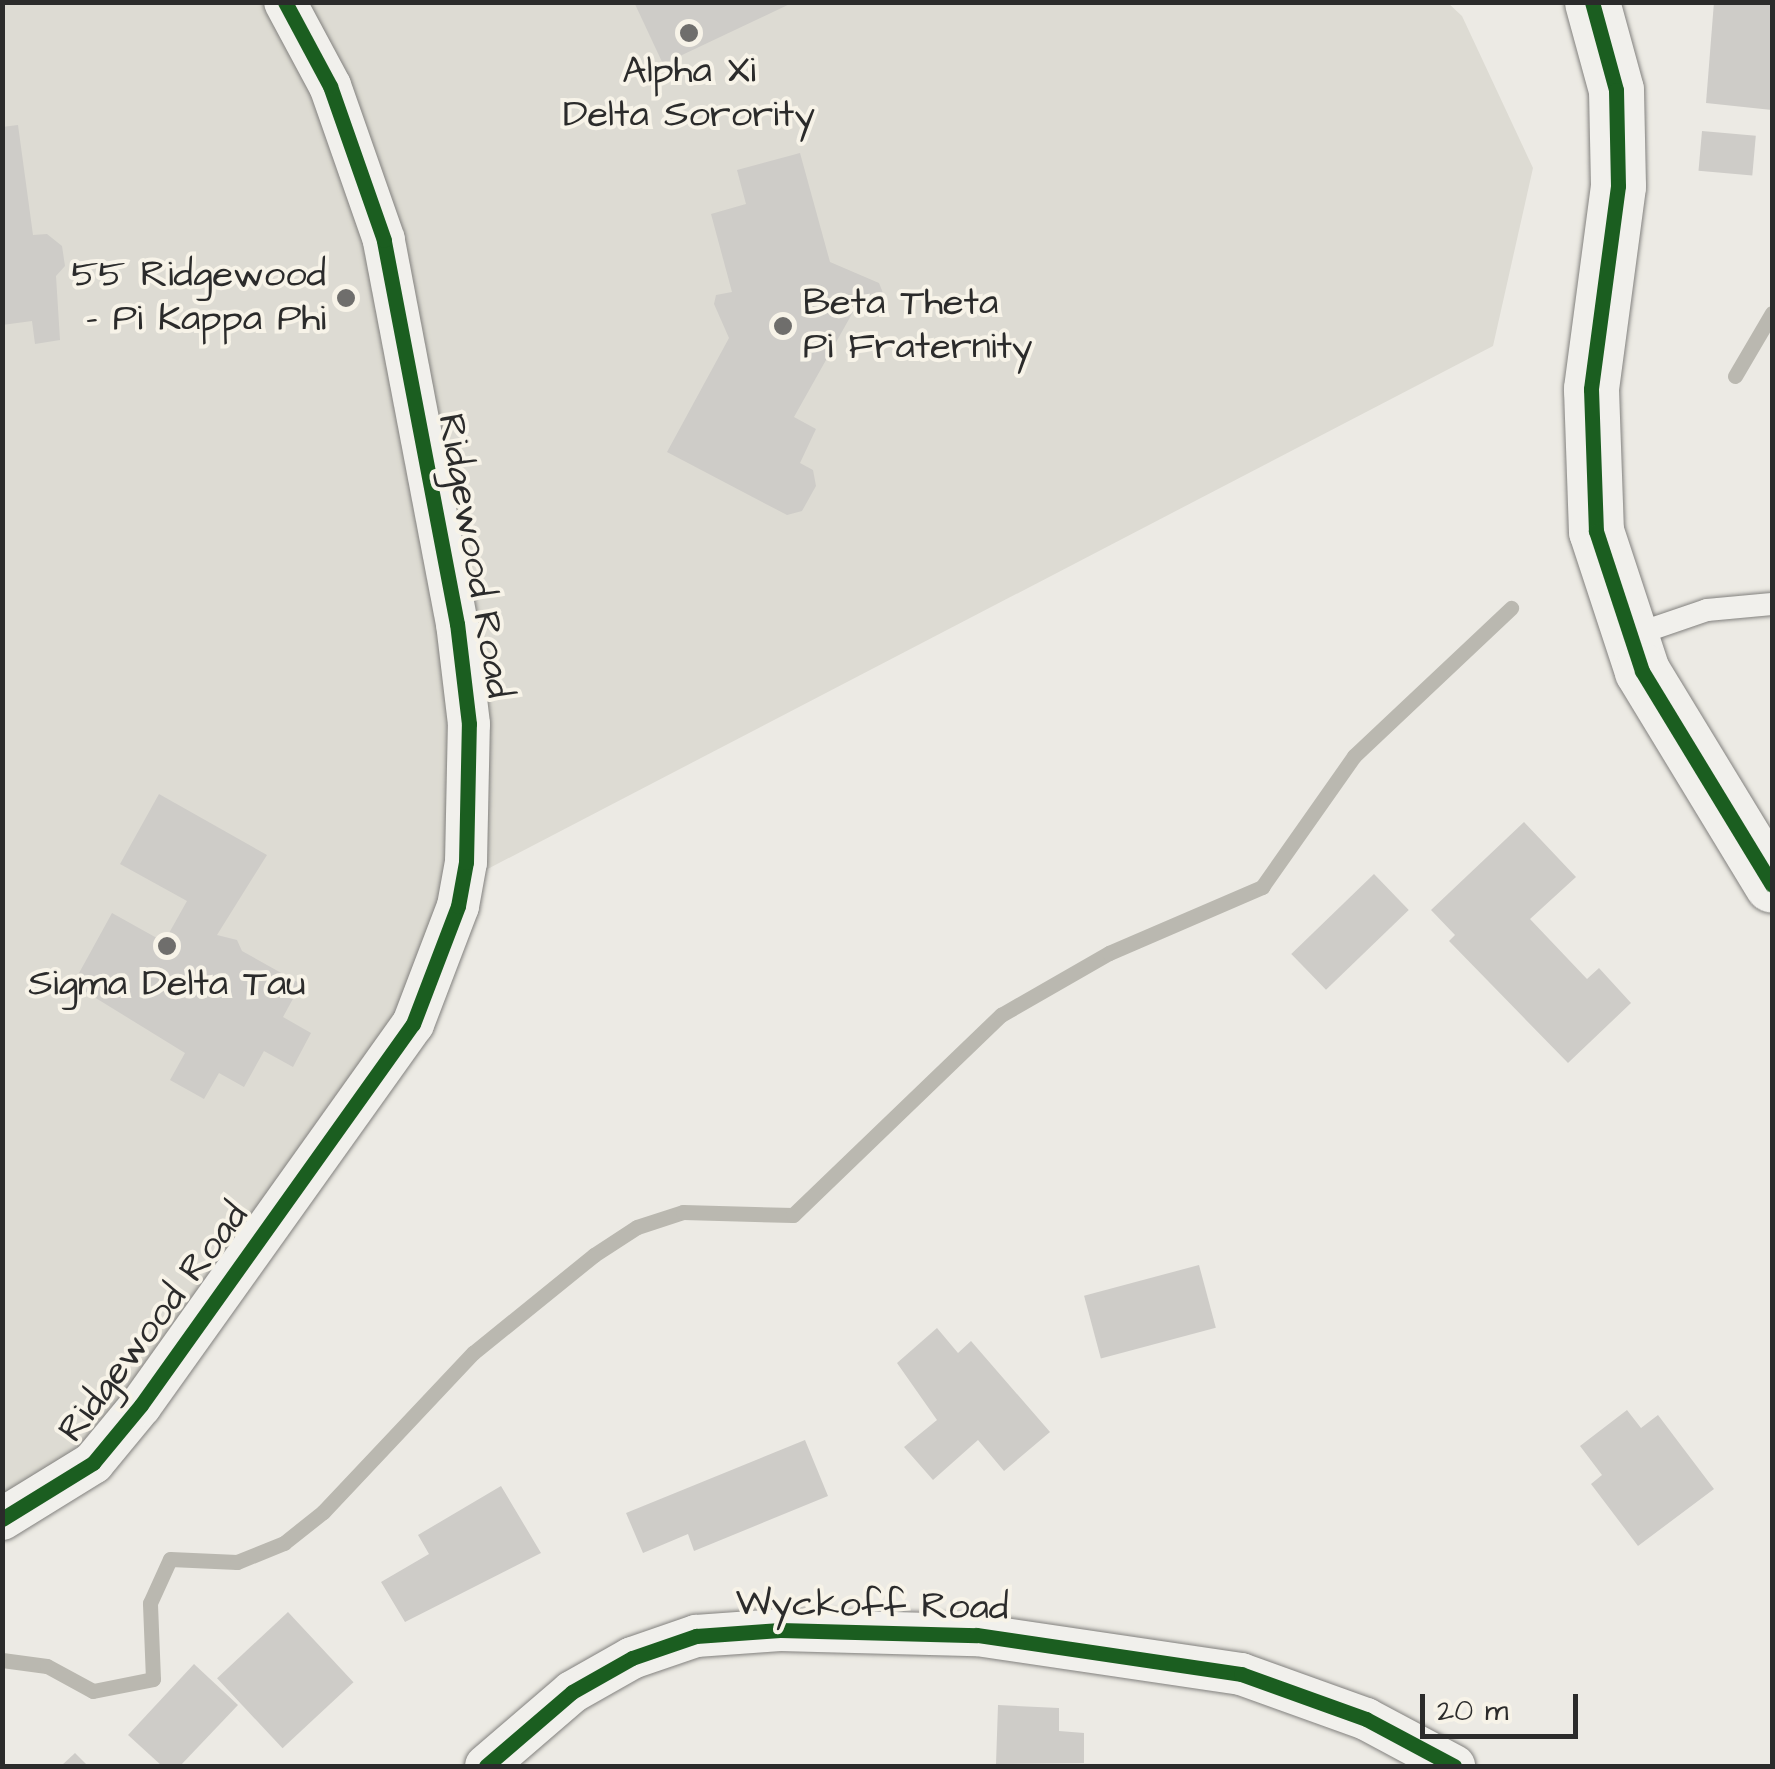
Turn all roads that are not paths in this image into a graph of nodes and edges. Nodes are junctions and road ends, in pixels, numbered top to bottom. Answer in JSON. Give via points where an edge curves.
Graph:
{"nodes":[{"id":1,"x":285,"y":2,"type":"edge"},
{"id":2,"x":1592,"y":2,"type":"edge"},
{"id":3,"x":1772,"y":604,"type":"edge"},
{"id":4,"x":1629,"y":637,"type":"junction"},
{"id":5,"x":1772,"y":886,"type":"edge"},
{"id":6,"x":2,"y":1520,"type":"edge"},
{"id":7,"x":486,"y":1766,"type":"edge"},
{"id":8,"x":1454,"y":1766,"type":"edge"}],
"edges":[{"from":1,"to":6,"type":"street","name":"Ridgewood Road","via":[[330,86],[384,240],[457,624],[469,724],[466,862],[458,906],[413,1024],[141,1404],[93,1463]]},
{"from":2,"to":4,"type":"street","via":[[1616,90],[1618,186],[1591,388],[1589,482],[1606,579]]},
{"from":3,"to":4,"type":"lane","via":[[1707,610]]},
{"from":4,"to":5,"type":"street","via":[[1665,714]]},
{"from":7,"to":8,"type":"street","name":"Wyckoff Road","via":[[572,1692],[632,1658],[696,1636],[780,1630],[977,1635],[1241,1674],[1366,1719]]}]}
